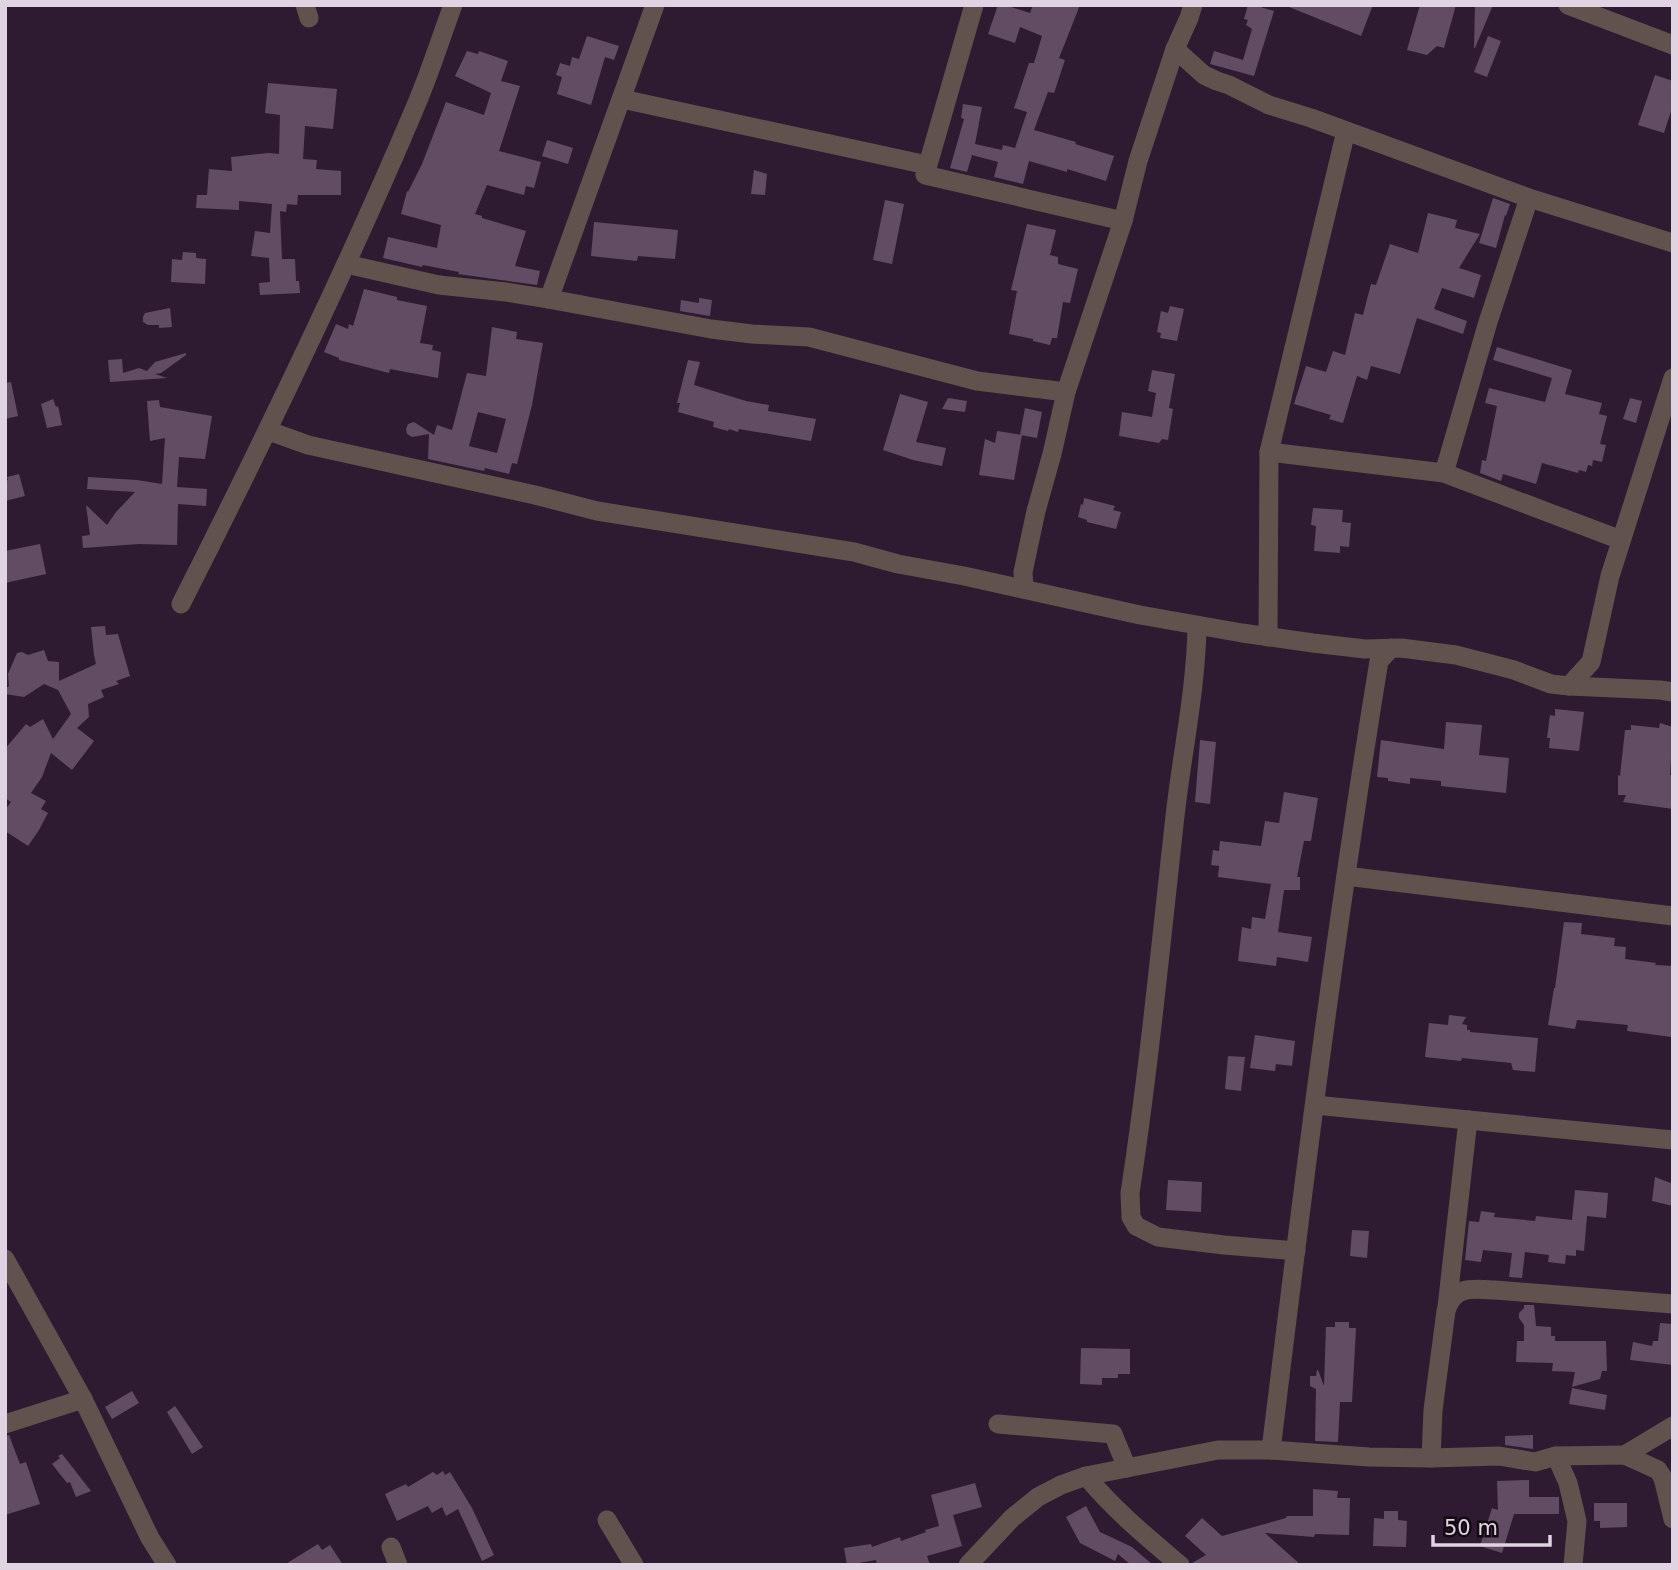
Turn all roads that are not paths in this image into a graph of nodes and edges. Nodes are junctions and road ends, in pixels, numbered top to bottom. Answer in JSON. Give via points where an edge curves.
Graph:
{"nodes":[{"id":1,"x":453,"y":5,"type":"edge"},
{"id":2,"x":656,"y":5,"type":"edge"},
{"id":3,"x":974,"y":5,"type":"edge"},
{"id":4,"x":1193,"y":5,"type":"edge"},
{"id":5,"x":1568,"y":5,"type":"edge"},
{"id":6,"x":1673,"y":45,"type":"edge"},
{"id":7,"x":1175,"y":49,"type":"junction"},
{"id":8,"x":622,"y":99,"type":"junction"},
{"id":9,"x":1346,"y":131,"type":"junction"},
{"id":10,"x":927,"y":165,"type":"junction"},
{"id":11,"x":1529,"y":198,"type":"junction"},
{"id":12,"x":1123,"y":220,"type":"junction"},
{"id":13,"x":1673,"y":243,"type":"edge"},
{"id":14,"x":346,"y":264,"type":"junction"},
{"id":15,"x":549,"y":299,"type":"junction"},
{"id":16,"x":1673,"y":378,"type":"edge"},
{"id":17,"x":1066,"y":392,"type":"junction"},
{"id":18,"x":268,"y":431,"type":"junction"},
{"id":19,"x":1269,"y":452,"type":"junction"},
{"id":20,"x":1444,"y":473,"type":"junction"},
{"id":21,"x":1621,"y":540,"type":"junction"},
{"id":22,"x":1024,"y":589,"type":"junction"},
{"id":23,"x":181,"y":604,"type":"dead end"},
{"id":24,"x":1197,"y":626,"type":"junction"},
{"id":25,"x":1268,"y":637,"type":"junction"},
{"id":26,"x":1378,"y":653,"type":"junction"},
{"id":27,"x":1591,"y":662,"type":"junction"},
{"id":28,"x":1569,"y":686,"type":"junction"},
{"id":29,"x":1603,"y":687,"type":"junction"},
{"id":30,"x":1673,"y":692,"type":"edge"},
{"id":31,"x":1346,"y":876,"type":"junction"},
{"id":32,"x":1673,"y":916,"type":"edge"},
{"id":33,"x":1315,"y":1105,"type":"junction"},
{"id":34,"x":1468,"y":1120,"type":"junction"},
{"id":35,"x":1673,"y":1140,"type":"edge"},
{"id":36,"x":1296,"y":1251,"type":"junction"},
{"id":37,"x":5,"y":1259,"type":"edge"},
{"id":38,"x":1673,"y":1304,"type":"edge"},
{"id":39,"x":1446,"y":1311,"type":"junction"},
{"id":40,"x":83,"y":1399,"type":"junction"},
{"id":41,"x":5,"y":1424,"type":"edge"},
{"id":42,"x":998,"y":1424,"type":"dead end"},
{"id":43,"x":1673,"y":1426,"type":"edge"},
{"id":44,"x":1271,"y":1450,"type":"junction"},
{"id":45,"x":1625,"y":1455,"type":"junction"},
{"id":46,"x":1556,"y":1456,"type":"junction"},
{"id":47,"x":1431,"y":1458,"type":"junction"},
{"id":48,"x":1127,"y":1468,"type":"junction"},
{"id":49,"x":1086,"y":1476,"type":"junction"},
{"id":50,"x":1673,"y":1519,"type":"edge"},
{"id":51,"x":607,"y":1520,"type":"dead end"},
{"id":52,"x":167,"y":1565,"type":"edge"},
{"id":53,"x":634,"y":1565,"type":"edge"},
{"id":54,"x":968,"y":1565,"type":"edge"},
{"id":55,"x":1181,"y":1565,"type":"edge"},
{"id":56,"x":1573,"y":1565,"type":"edge"}],
"edges":[{"from":1,"to":14,"type":"street","via":[[415,108]]},
{"from":2,"to":8,"type":"street"},
{"from":3,"to":10,"type":"street"},
{"from":4,"to":7,"type":"street"},
{"from":5,"to":6,"type":"street"},
{"from":7,"to":9,"type":"street","via":[[1204,75],[1269,105]]},
{"from":7,"to":12,"type":"street"},
{"from":8,"to":10,"type":"street"},
{"from":8,"to":15,"type":"street"},
{"from":9,"to":11,"type":"street"},
{"from":9,"to":19,"type":"street"},
{"from":10,"to":12,"type":"street","via":[[925,175]]},
{"from":11,"to":13,"type":"street"},
{"from":11,"to":20,"type":"street"},
{"from":12,"to":17,"type":"street"},
{"from":14,"to":15,"type":"street","via":[[439,285]]},
{"from":14,"to":18,"type":"street"},
{"from":15,"to":17,"type":"street","via":[[711,329],[809,337],[976,381]]},
{"from":16,"to":21,"type":"street"},
{"from":17,"to":22,"type":"street","via":[[1036,511],[1023,572]]},
{"from":18,"to":22,"type":"street","via":[[308,445],[597,511],[854,552]]},
{"from":18,"to":23,"type":"street"},
{"from":19,"to":20,"type":"street"},
{"from":19,"to":25,"type":"street"},
{"from":20,"to":21,"type":"street"},
{"from":21,"to":27,"type":"street"},
{"from":22,"to":24,"type":"street"},
{"from":24,"to":25,"type":"street"},
{"from":24,"to":36,"type":"street","via":[[1130,1193],[1132,1217],[1136,1226],[1158,1237]]},
{"from":25,"to":26,"type":"street"},
{"from":26,"to":28,"type":"street","via":[[1413,649],[1456,655]]},
{"from":26,"to":31,"type":"street"},
{"from":27,"to":28,"type":"street"},
{"from":27,"to":29,"type":"street"},
{"from":28,"to":29,"type":"street"},
{"from":29,"to":30,"type":"street"},
{"from":31,"to":32,"type":"street"},
{"from":31,"to":33,"type":"street"},
{"from":33,"to":34,"type":"street"},
{"from":33,"to":36,"type":"street"},
{"from":34,"to":35,"type":"street"},
{"from":34,"to":39,"type":"street"},
{"from":36,"to":44,"type":"street"},
{"from":37,"to":40,"type":"street"},
{"from":38,"to":39,"type":"street","via":[[1472,1289],[1456,1294]]},
{"from":39,"to":47,"type":"street"},
{"from":40,"to":41,"type":"street"},
{"from":40,"to":52,"type":"street"},
{"from":42,"to":48,"type":"street","via":[[1113,1434]]},
{"from":43,"to":45,"type":"street"},
{"from":44,"to":47,"type":"street"},
{"from":44,"to":48,"type":"street","via":[[1218,1450]]},
{"from":45,"to":46,"type":"street"},
{"from":45,"to":50,"type":"street","via":[[1658,1470]]},
{"from":46,"to":47,"type":"street","via":[[1535,1462],[1499,1456]]},
{"from":46,"to":56,"type":"street","via":[[1577,1521]]},
{"from":48,"to":49,"type":"street"},
{"from":49,"to":54,"type":"street","via":[[1038,1497]]},
{"from":49,"to":55,"type":"street","via":[[1138,1530]]},
{"from":51,"to":53,"type":"street"}]}
